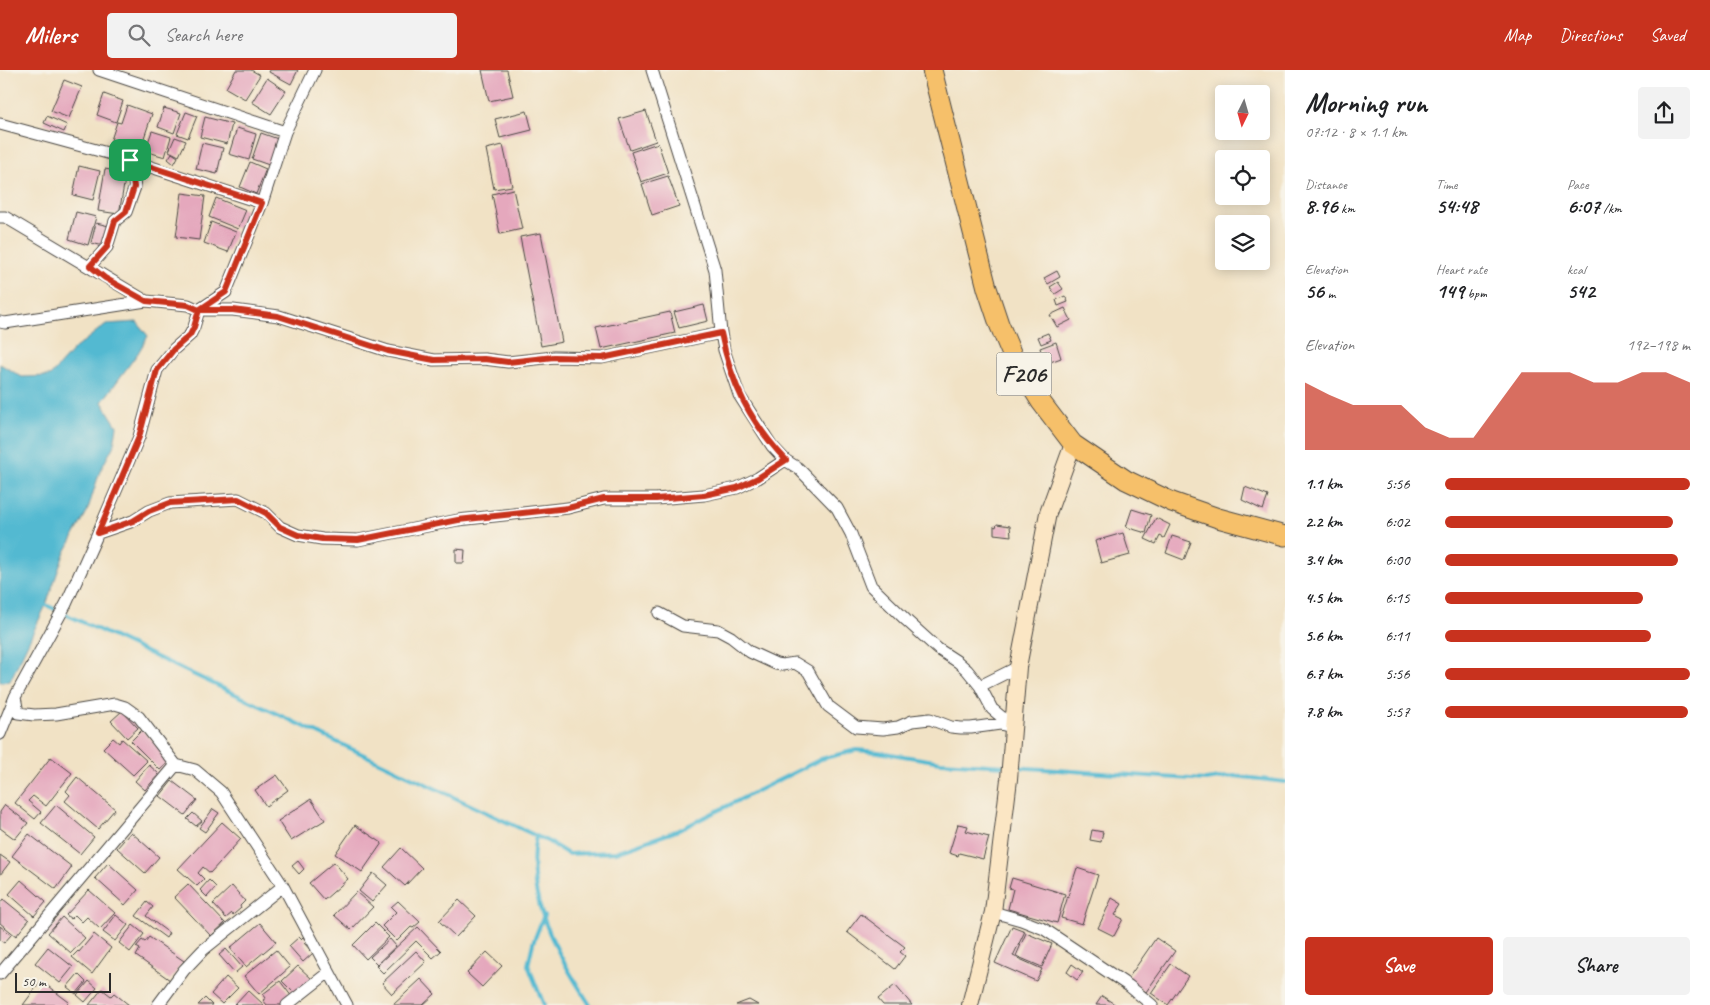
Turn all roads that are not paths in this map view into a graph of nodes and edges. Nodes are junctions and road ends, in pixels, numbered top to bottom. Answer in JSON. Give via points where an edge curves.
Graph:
{"nodes":[{"id":1,"x":99,"y":70,"type":"edge"},
{"id":2,"x":315,"y":70,"type":"edge"},
{"id":3,"x":652,"y":70,"type":"edge"},
{"id":4,"x":932,"y":70,"type":"edge"},
{"id":5,"x":0,"y":124,"type":"edge"},
{"id":6,"x":284,"y":132,"type":"junction"},
{"id":7,"x":130,"y":160,"type":"junction"},
{"id":8,"x":262,"y":203,"type":"junction"},
{"id":9,"x":0,"y":217,"type":"edge"},
{"id":10,"x":90,"y":266,"type":"junction"},
{"id":11,"x":146,"y":301,"type":"junction"},
{"id":12,"x":199,"y":310,"type":"junction"},
{"id":13,"x":0,"y":322,"type":"edge"},
{"id":14,"x":721,"y":333,"type":"junction"},
{"id":15,"x":1073,"y":444,"type":"junction"},
{"id":16,"x":786,"y":460,"type":"junction"},
{"id":17,"x":98,"y":533,"type":"junction"},
{"id":18,"x":1285,"y":536,"type":"edge"},
{"id":19,"x":659,"y":612,"type":"dead end"},
{"id":20,"x":1018,"y":667,"type":"junction"},
{"id":21,"x":980,"y":686,"type":"junction"},
{"id":22,"x":15,"y":697,"type":"junction"},
{"id":23,"x":1013,"y":721,"type":"junction"},
{"id":24,"x":0,"y":734,"type":"edge"},
{"id":25,"x":176,"y":765,"type":"junction"},
{"id":26,"x":283,"y":886,"type":"junction"},
{"id":27,"x":994,"y":912,"type":"junction"},
{"id":28,"x":329,"y":972,"type":"junction"},
{"id":29,"x":0,"y":974,"type":"edge"},
{"id":30,"x":158,"y":1005,"type":"edge"},
{"id":31,"x":287,"y":1005,"type":"edge"},
{"id":32,"x":347,"y":1005,"type":"edge"},
{"id":33,"x":970,"y":1005,"type":"edge"},
{"id":34,"x":1152,"y":1005,"type":"edge"}],
"edges":[{"from":1,"to":6,"type":"street"},
{"from":2,"to":6,"type":"street"},
{"from":3,"to":14,"type":"street","via":[[715,270]]},
{"from":4,"to":15,"type":"main road","number":"F206","via":[[999,324],[1013,357]]},
{"from":5,"to":7,"type":"street"},
{"from":6,"to":8,"type":"street"},
{"from":7,"to":8,"type":"street"},
{"from":7,"to":10,"type":"street","via":[[134,187],[126,212],[115,221],[107,247]]},
{"from":8,"to":12,"type":"street","via":[[226,292]]},
{"from":9,"to":10,"type":"street"},
{"from":10,"to":11,"type":"street"},
{"from":11,"to":12,"type":"street","via":[[188,305]]},
{"from":11,"to":13,"type":"street"},
{"from":12,"to":14,"type":"street","via":[[233,310],[278,316],[388,351],[434,360],[508,362],[554,357],[602,358]]},
{"from":12,"to":17,"type":"street","via":[[190,335],[157,370],[139,437]]},
{"from":14,"to":16,"type":"street","via":[[739,395],[763,434]]},
{"from":15,"to":18,"type":"main road","number":"F206","via":[[1126,480],[1172,502]]},
{"from":15,"to":20,"type":"street","via":[[1048,513]]},
{"from":16,"to":17,"type":"street","via":[[737,488],[704,495],[604,499],[568,508],[458,520],[358,540],[298,535],[238,499],[170,503]]},
{"from":16,"to":21,"type":"street","via":[[837,508],[871,586],[938,649],[958,662]]},
{"from":17,"to":22,"type":"street","via":[[66,604]]},
{"from":19,"to":23,"type":"street","via":[[683,626],[718,630],[750,652],[776,664],[795,662],[808,671],[828,706],[856,727],[883,729],[930,719],[951,727],[971,728]]},
{"from":20,"to":21,"type":"street"},
{"from":20,"to":23,"type":"street"},
{"from":21,"to":23,"type":"street","via":[[992,709],[1004,719]]},
{"from":22,"to":24,"type":"street"},
{"from":22,"to":25,"type":"street","via":[[18,713],[34,715],[115,704],[125,706],[140,717]]},
{"from":23,"to":27,"type":"street"},
{"from":25,"to":26,"type":"street","via":[[195,770],[221,792]]},
{"from":25,"to":29,"type":"street"},
{"from":26,"to":28,"type":"street"},
{"from":26,"to":30,"type":"street","via":[[203,950]]},
{"from":27,"to":33,"type":"street"},
{"from":27,"to":34,"type":"street","via":[[1044,929]]},
{"from":28,"to":31,"type":"street"},
{"from":28,"to":32,"type":"street"}]}
